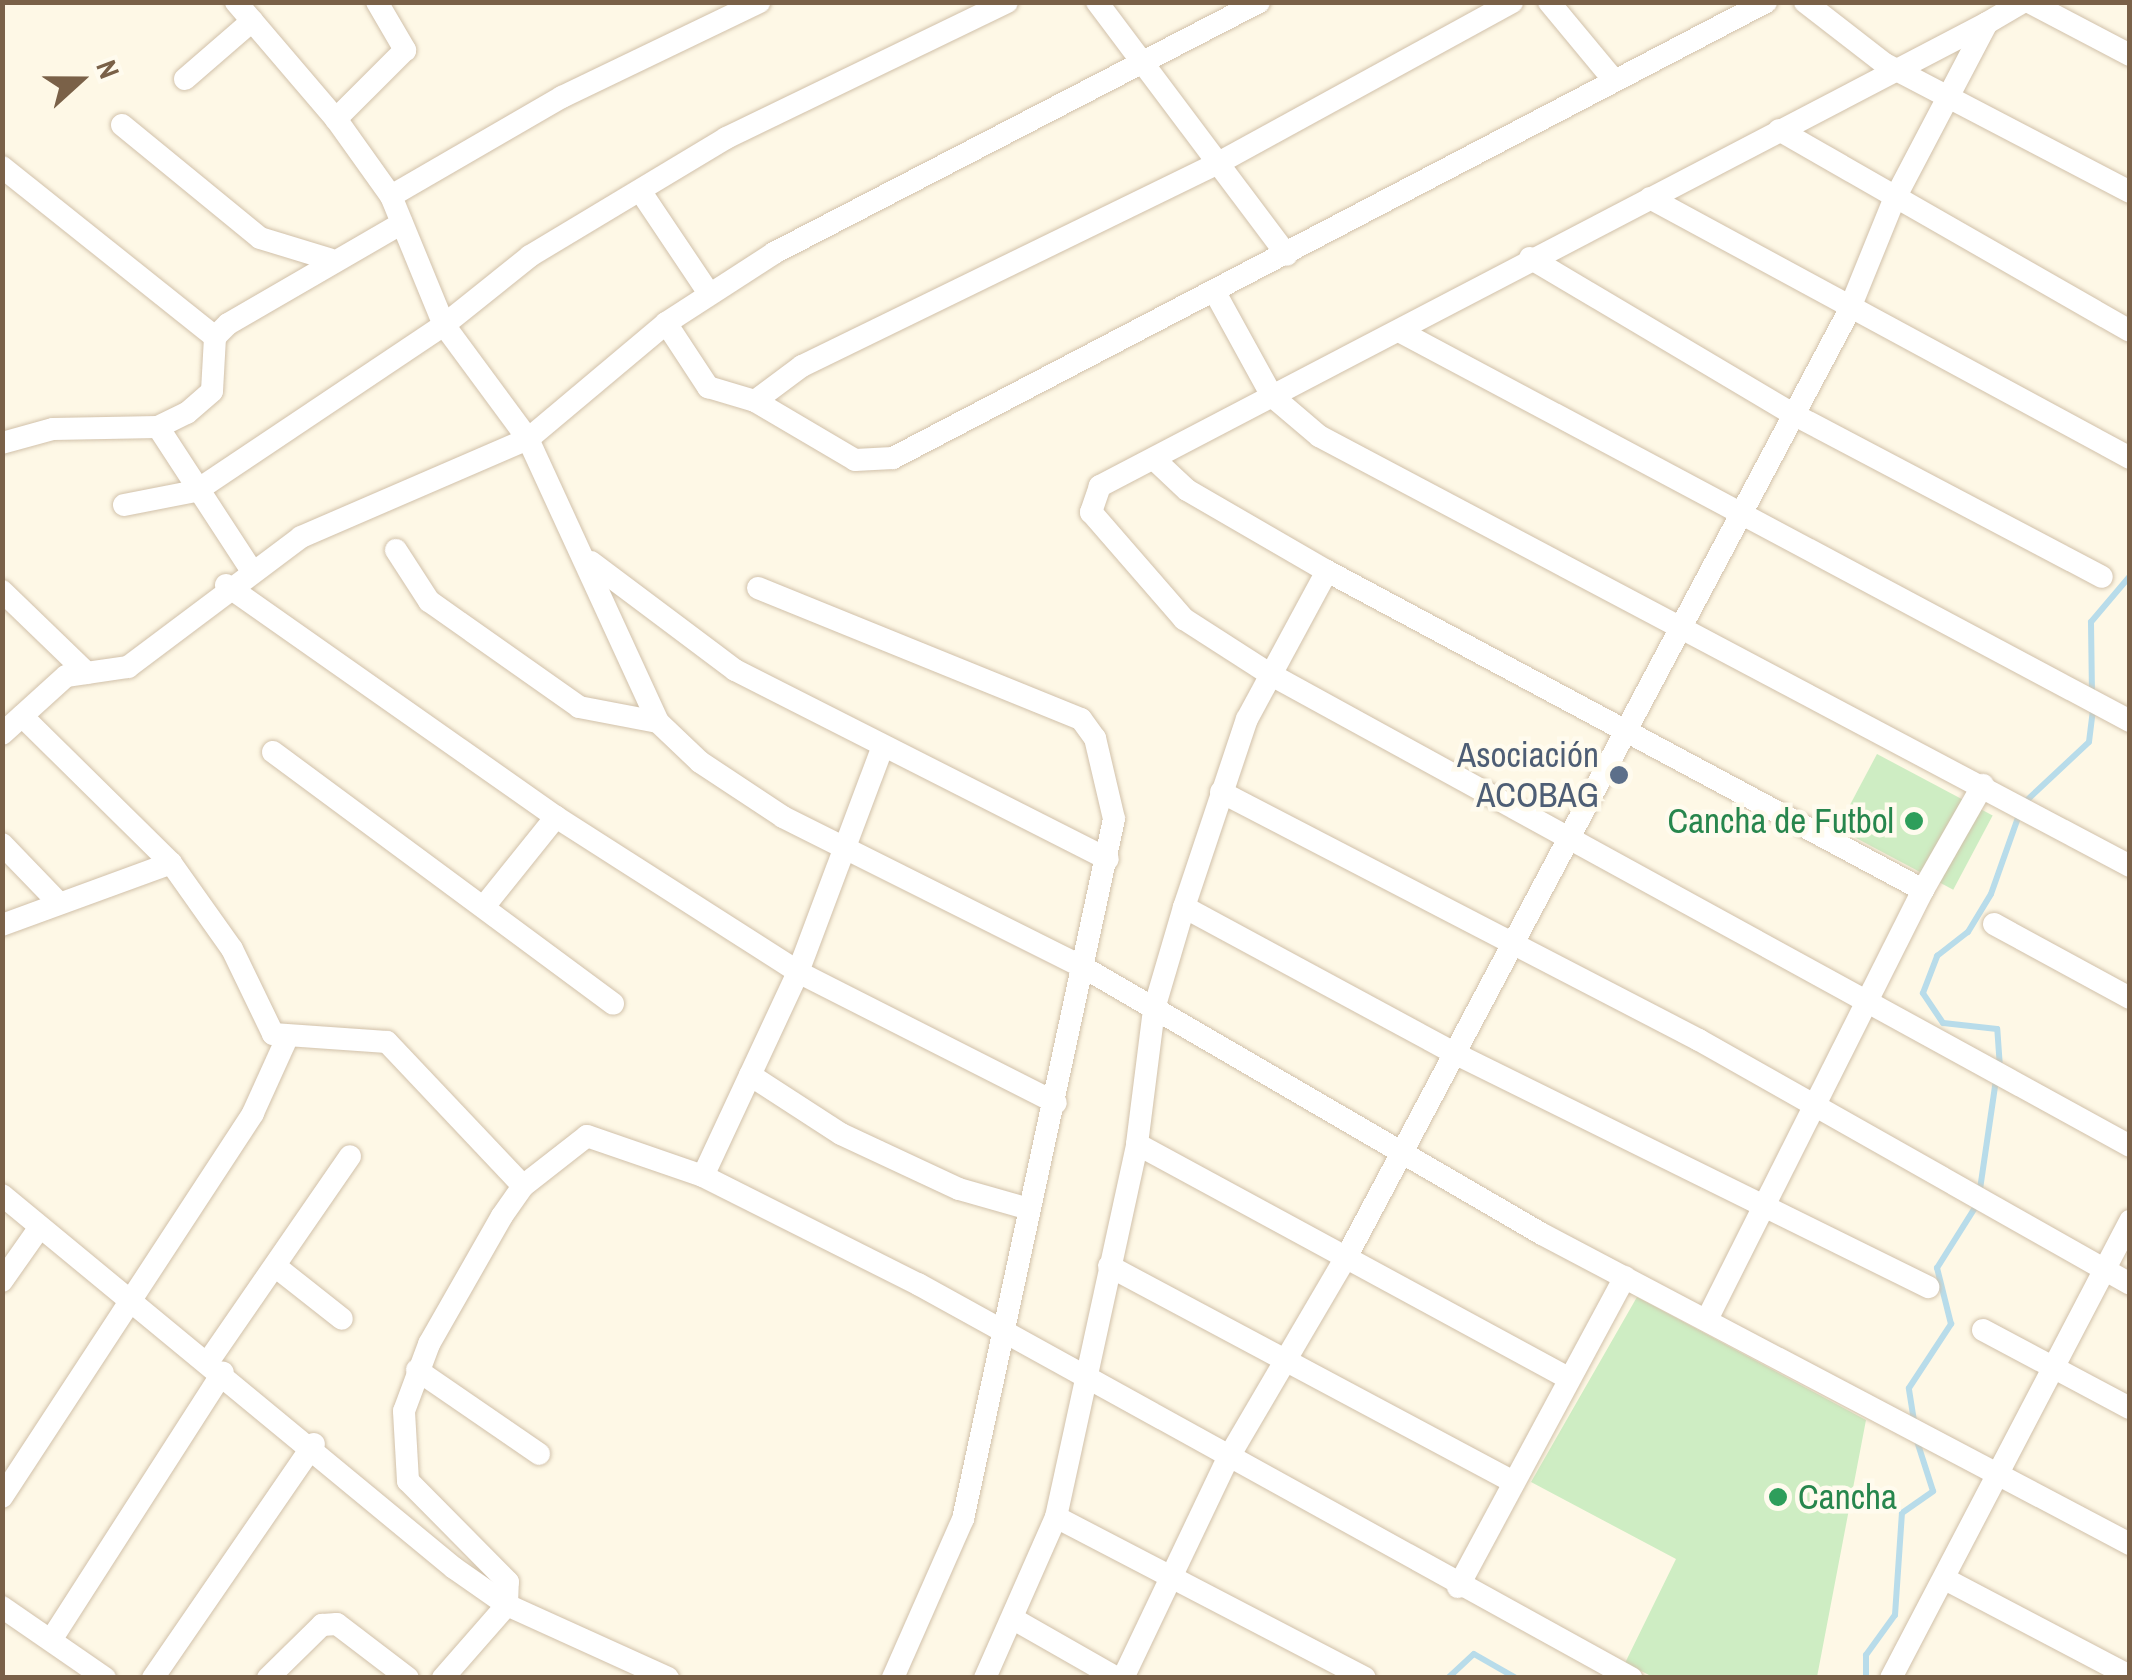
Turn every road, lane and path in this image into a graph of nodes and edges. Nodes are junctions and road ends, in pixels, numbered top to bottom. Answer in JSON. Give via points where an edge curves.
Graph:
{"nodes":[{"id":1,"x":236,"y":2,"type":"edge"},
{"id":2,"x":377,"y":2,"type":"edge"},
{"id":3,"x":759,"y":2,"type":"edge"},
{"id":4,"x":1007,"y":2,"type":"edge"},
{"id":5,"x":1097,"y":2,"type":"edge"},
{"id":6,"x":1259,"y":2,"type":"edge"},
{"id":7,"x":1512,"y":2,"type":"edge"},
{"id":8,"x":1550,"y":2,"type":"edge"},
{"id":9,"x":1766,"y":2,"type":"edge"},
{"id":10,"x":1804,"y":2,"type":"edge"},
{"id":11,"x":2026,"y":2,"type":"edge"},
{"id":12,"x":252,"y":21,"type":"junction"},
{"id":13,"x":1986,"y":22,"type":"junction"},
{"id":14,"x":2130,"y":55,"type":"edge"},
{"id":15,"x":1146,"y":58,"type":"junction"},
{"id":16,"x":1893,"y":68,"type":"junction"},
{"id":17,"x":1612,"y":78,"type":"junction"},
{"id":18,"x":185,"y":79,"type":"dead end"},
{"id":19,"x":1949,"y":95,"type":"junction"},
{"id":20,"x":336,"y":119,"type":"junction"},
{"id":21,"x":122,"y":125,"type":"dead end"},
{"id":22,"x":1779,"y":130,"type":"junction"},
{"id":23,"x":1220,"y":162,"type":"junction"},
{"id":24,"x":2,"y":167,"type":"edge"},
{"id":25,"x":641,"y":192,"type":"junction"},
{"id":26,"x":2130,"y":192,"type":"edge"},
{"id":27,"x":391,"y":196,"type":"junction"},
{"id":28,"x":1650,"y":198,"type":"junction"},
{"id":29,"x":1893,"y":202,"type":"junction"},
{"id":30,"x":402,"y":223,"type":"junction"},
{"id":31,"x":1287,"y":255,"type":"junction"},
{"id":32,"x":329,"y":258,"type":"junction"},
{"id":33,"x":1530,"y":258,"type":"junction"},
{"id":34,"x":708,"y":292,"type":"junction"},
{"id":35,"x":1217,"y":296,"type":"junction"},
{"id":36,"x":1848,"y":313,"type":"junction"},
{"id":37,"x":666,"y":322,"type":"junction"},
{"id":38,"x":444,"y":325,"type":"junction"},
{"id":39,"x":2130,"y":330,"type":"edge"},
{"id":40,"x":1399,"y":331,"type":"junction"},
{"id":41,"x":215,"y":337,"type":"junction"},
{"id":42,"x":1272,"y":396,"type":"junction"},
{"id":43,"x":756,"y":401,"type":"junction"},
{"id":44,"x":1793,"y":414,"type":"junction"},
{"id":45,"x":158,"y":427,"type":"junction"},
{"id":46,"x":528,"y":440,"type":"junction"},
{"id":47,"x":2,"y":443,"type":"edge"},
{"id":48,"x":2130,"y":458,"type":"edge"},
{"id":49,"x":1155,"y":460,"type":"junction"},
{"id":50,"x":196,"y":491,"type":"junction"},
{"id":51,"x":124,"y":505,"type":"dead end"},
{"id":52,"x":1740,"y":518,"type":"junction"},
{"id":53,"x":396,"y":550,"type":"dead end"},
{"id":54,"x":592,"y":562,"type":"junction"},
{"id":55,"x":250,"y":568,"type":"junction"},
{"id":56,"x":1326,"y":571,"type":"junction"},
{"id":57,"x":2102,"y":577,"type":"dead end"},
{"id":58,"x":226,"y":585,"type":"junction"},
{"id":59,"x":758,"y":588,"type":"dead end"},
{"id":60,"x":2,"y":590,"type":"edge"},
{"id":61,"x":1681,"y":628,"type":"junction"},
{"id":62,"x":87,"y":673,"type":"junction"},
{"id":63,"x":1268,"y":673,"type":"junction"},
{"id":64,"x":22,"y":716,"type":"junction"},
{"id":65,"x":2122,"y":716,"type":"edge"},
{"id":66,"x":658,"y":722,"type":"junction"},
{"id":67,"x":1628,"y":731,"type":"junction"},
{"id":68,"x":2,"y":734,"type":"edge"},
{"id":69,"x":882,"y":749,"type":"junction"},
{"id":70,"x":273,"y":752,"type":"dead end"},
{"id":71,"x":1983,"y":785,"type":"junction"},
{"id":72,"x":1222,"y":792,"type":"junction"},
{"id":73,"x":556,"y":817,"type":"junction"},
{"id":74,"x":1566,"y":838,"type":"junction"},
{"id":75,"x":2,"y":844,"type":"edge"},
{"id":76,"x":847,"y":850,"type":"junction"},
{"id":77,"x":1108,"y":858,"type":"junction"},
{"id":78,"x":171,"y":864,"type":"junction"},
{"id":79,"x":2130,"y":866,"type":"edge"},
{"id":80,"x":1924,"y":890,"type":"junction"},
{"id":81,"x":58,"y":902,"type":"junction"},
{"id":82,"x":486,"y":904,"type":"junction"},
{"id":83,"x":1184,"y":907,"type":"junction"},
{"id":84,"x":1994,"y":924,"type":"dead end"},
{"id":85,"x":2,"y":925,"type":"edge"},
{"id":86,"x":1511,"y":946,"type":"junction"},
{"id":87,"x":1083,"y":966,"type":"junction"},
{"id":88,"x":798,"y":972,"type":"junction"},
{"id":89,"x":1868,"y":998,"type":"junction"},
{"id":90,"x":2130,"y":998,"type":"edge"},
{"id":91,"x":614,"y":1004,"type":"dead end"},
{"id":92,"x":1154,"y":1008,"type":"junction"},
{"id":93,"x":287,"y":1038,"type":"junction"},
{"id":94,"x":1454,"y":1053,"type":"junction"},
{"id":95,"x":750,"y":1074,"type":"junction"},
{"id":96,"x":1056,"y":1103,"type":"junction"},
{"id":97,"x":1818,"y":1109,"type":"junction"},
{"id":98,"x":1138,"y":1144,"type":"junction"},
{"id":99,"x":2130,"y":1146,"type":"edge"},
{"id":100,"x":1396,"y":1154,"type":"junction"},
{"id":101,"x":350,"y":1156,"type":"dead end"},
{"id":102,"x":703,"y":1176,"type":"junction"},
{"id":103,"x":523,"y":1186,"type":"junction"},
{"id":104,"x":2,"y":1195,"type":"edge"},
{"id":105,"x":1766,"y":1208,"type":"junction"},
{"id":106,"x":1030,"y":1209,"type":"junction"},
{"id":107,"x":2130,"y":1222,"type":"edge"},
{"id":108,"x":40,"y":1227,"type":"junction"},
{"id":109,"x":1348,"y":1254,"type":"junction"},
{"id":110,"x":275,"y":1266,"type":"junction"},
{"id":111,"x":1109,"y":1266,"type":"junction"},
{"id":112,"x":2104,"y":1271,"type":"junction"},
{"id":113,"x":1624,"y":1276,"type":"junction"},
{"id":114,"x":2,"y":1280,"type":"edge"},
{"id":115,"x":2130,"y":1284,"type":"edge"},
{"id":116,"x":1928,"y":1287,"type":"dead end"},
{"id":117,"x":128,"y":1304,"type":"junction"},
{"id":118,"x":342,"y":1319,"type":"dead end"},
{"id":119,"x":1707,"y":1320,"type":"junction"},
{"id":120,"x":1984,"y":1330,"type":"dead end"},
{"id":121,"x":999,"y":1335,"type":"junction"},
{"id":122,"x":1289,"y":1362,"type":"junction"},
{"id":123,"x":2054,"y":1366,"type":"junction"},
{"id":124,"x":216,"y":1367,"type":"junction"},
{"id":125,"x":417,"y":1370,"type":"junction"},
{"id":126,"x":1570,"y":1379,"type":"junction"},
{"id":127,"x":1086,"y":1381,"type":"junction"},
{"id":128,"x":2130,"y":1408,"type":"edge"},
{"id":129,"x":314,"y":1444,"type":"junction"},
{"id":130,"x":539,"y":1454,"type":"dead end"},
{"id":131,"x":1227,"y":1460,"type":"junction"},
{"id":132,"x":2000,"y":1471,"type":"junction"},
{"id":133,"x":1514,"y":1482,"type":"junction"},
{"id":134,"x":2,"y":1497,"type":"edge"},
{"id":135,"x":1056,"y":1517,"type":"junction"},
{"id":136,"x":2130,"y":1544,"type":"edge"},
{"id":137,"x":1176,"y":1572,"type":"junction"},
{"id":138,"x":1945,"y":1579,"type":"junction"},
{"id":139,"x":1458,"y":1587,"type":"junction"},
{"id":140,"x":508,"y":1605,"type":"junction"},
{"id":141,"x":2,"y":1607,"type":"edge"},
{"id":142,"x":1017,"y":1621,"type":"junction"},
{"id":143,"x":51,"y":1640,"type":"junction"},
{"id":144,"x":453,"y":1673,"type":"edge"},
{"id":145,"x":2130,"y":1676,"type":"edge"},
{"id":146,"x":105,"y":1678,"type":"edge"},
{"id":147,"x":152,"y":1678,"type":"edge"},
{"id":148,"x":268,"y":1678,"type":"edge"},
{"id":149,"x":408,"y":1678,"type":"edge"},
{"id":150,"x":668,"y":1678,"type":"edge"},
{"id":151,"x":893,"y":1678,"type":"edge"},
{"id":152,"x":986,"y":1678,"type":"edge"},
{"id":153,"x":1120,"y":1678,"type":"edge"},
{"id":154,"x":1365,"y":1678,"type":"edge"},
{"id":155,"x":1631,"y":1678,"type":"edge"},
{"id":156,"x":1891,"y":1678,"type":"edge"}],
"edges":[{"from":1,"to":12,"type":"street"},
{"from":2,"to":20,"type":"street","via":[[405,50]]},
{"from":3,"to":27,"type":"street","via":[[562,97]]},
{"from":4,"to":25,"type":"street","via":[[726,138]]},
{"from":5,"to":15,"type":"street"},
{"from":6,"to":15,"type":"street"},
{"from":7,"to":23,"type":"street"},
{"from":8,"to":17,"type":"street"},
{"from":9,"to":17,"type":"street"},
{"from":10,"to":16,"type":"street"},
{"from":11,"to":13,"type":"street"},
{"from":11,"to":14,"type":"street"},
{"from":12,"to":18,"type":"street"},
{"from":12,"to":20,"type":"street"},
{"from":13,"to":16,"type":"street"},
{"from":13,"to":19,"type":"street"},
{"from":15,"to":23,"type":"street"},
{"from":15,"to":34,"type":"street"},
{"from":16,"to":19,"type":"street"},
{"from":16,"to":22,"type":"street"},
{"from":17,"to":31,"type":"street"},
{"from":19,"to":26,"type":"street"},
{"from":19,"to":29,"type":"street"},
{"from":20,"to":27,"type":"street"},
{"from":21,"to":32,"type":"street","via":[[260,238]]},
{"from":22,"to":28,"type":"street"},
{"from":22,"to":29,"type":"street"},
{"from":23,"to":31,"type":"street"},
{"from":23,"to":43,"type":"street","via":[[802,366]]},
{"from":24,"to":41,"type":"street"},
{"from":25,"to":34,"type":"street"},
{"from":25,"to":38,"type":"street","via":[[530,256]]},
{"from":27,"to":30,"type":"street"},
{"from":28,"to":33,"type":"street"},
{"from":28,"to":36,"type":"street"},
{"from":29,"to":36,"type":"street"},
{"from":29,"to":39,"type":"street"},
{"from":30,"to":32,"type":"street"},
{"from":30,"to":38,"type":"street"},
{"from":31,"to":35,"type":"street"},
{"from":32,"to":41,"type":"street"},
{"from":33,"to":40,"type":"street"},
{"from":33,"to":44,"type":"street"},
{"from":34,"to":37,"type":"street"},
{"from":35,"to":42,"type":"street"},
{"from":35,"to":43,"type":"street","via":[[872,463]]},
{"from":36,"to":44,"type":"street"},
{"from":36,"to":48,"type":"street"},
{"from":37,"to":43,"type":"street","via":[[708,387]]},
{"from":37,"to":46,"type":"street"},
{"from":38,"to":46,"type":"street"},
{"from":38,"to":50,"type":"street"},
{"from":40,"to":42,"type":"street"},
{"from":40,"to":52,"type":"street"},
{"from":41,"to":45,"type":"street","via":[[212,391]]},
{"from":42,"to":49,"type":"street"},
{"from":42,"to":61,"type":"street","via":[[1318,436]]},
{"from":44,"to":52,"type":"street"},
{"from":44,"to":57,"type":"street"},
{"from":45,"to":47,"type":"street","via":[[53,429]]},
{"from":45,"to":50,"type":"street"},
{"from":46,"to":54,"type":"street"},
{"from":46,"to":55,"type":"street","via":[[360,507]]},
{"from":49,"to":56,"type":"street","via":[[1186,490]]},
{"from":49,"to":63,"type":"street","via":[[1100,486],[1089,500],[1098,526],[1184,619]]},
{"from":50,"to":51,"type":"street"},
{"from":50,"to":55,"type":"street"},
{"from":52,"to":61,"type":"street"},
{"from":52,"to":65,"type":"street"},
{"from":53,"to":66,"type":"street","via":[[430,601],[579,707]]},
{"from":54,"to":66,"type":"street"},
{"from":54,"to":69,"type":"street","via":[[735,670]]},
{"from":55,"to":58,"type":"street"},
{"from":56,"to":63,"type":"street"},
{"from":56,"to":67,"type":"street"},
{"from":58,"to":62,"type":"street","via":[[128,667]]},
{"from":58,"to":73,"type":"street"},
{"from":59,"to":77,"type":"street","via":[[1090,726],[1114,820]]},
{"from":60,"to":62,"type":"street"},
{"from":61,"to":67,"type":"street"},
{"from":61,"to":71,"type":"street"},
{"from":62,"to":64,"type":"street","via":[[66,676]]},
{"from":63,"to":72,"type":"street"},
{"from":63,"to":74,"type":"street"},
{"from":64,"to":68,"type":"street"},
{"from":64,"to":78,"type":"street"},
{"from":66,"to":76,"type":"street","via":[[700,762]]},
{"from":67,"to":74,"type":"street"},
{"from":67,"to":80,"type":"street"},
{"from":69,"to":76,"type":"street"},
{"from":69,"to":77,"type":"street"},
{"from":70,"to":82,"type":"street"},
{"from":71,"to":79,"type":"street"},
{"from":71,"to":80,"type":"street"},
{"from":72,"to":83,"type":"street"},
{"from":72,"to":86,"type":"street"},
{"from":73,"to":82,"type":"street"},
{"from":73,"to":88,"type":"street"},
{"from":74,"to":86,"type":"street"},
{"from":74,"to":89,"type":"street"},
{"from":75,"to":81,"type":"street"},
{"from":76,"to":87,"type":"street"},
{"from":76,"to":88,"type":"street"},
{"from":77,"to":87,"type":"street"},
{"from":78,"to":81,"type":"street"},
{"from":78,"to":93,"type":"street","via":[[232,949],[265,1026]]},
{"from":80,"to":89,"type":"street"},
{"from":81,"to":85,"type":"street"},
{"from":82,"to":91,"type":"street"},
{"from":83,"to":92,"type":"street"},
{"from":83,"to":94,"type":"street"},
{"from":84,"to":90,"type":"street"},
{"from":86,"to":94,"type":"street"},
{"from":86,"to":97,"type":"street"},
{"from":87,"to":92,"type":"street"},
{"from":87,"to":96,"type":"street"},
{"from":88,"to":95,"type":"street"},
{"from":88,"to":96,"type":"street"},
{"from":89,"to":97,"type":"street"},
{"from":89,"to":99,"type":"street"},
{"from":92,"to":98,"type":"street"},
{"from":92,"to":100,"type":"street"},
{"from":93,"to":103,"type":"street","via":[[388,1042]]},
{"from":93,"to":117,"type":"street","via":[[253,1113]]},
{"from":94,"to":100,"type":"street"},
{"from":94,"to":105,"type":"street"},
{"from":95,"to":102,"type":"street"},
{"from":95,"to":106,"type":"street","via":[[841,1134],[959,1189]]},
{"from":96,"to":106,"type":"street"},
{"from":97,"to":105,"type":"street"},
{"from":97,"to":112,"type":"street"},
{"from":98,"to":109,"type":"street"},
{"from":98,"to":111,"type":"street"},
{"from":100,"to":109,"type":"street"},
{"from":100,"to":113,"type":"street"},
{"from":101,"to":110,"type":"street"},
{"from":102,"to":103,"type":"street","via":[[587,1136]]},
{"from":102,"to":121,"type":"street"},
{"from":103,"to":125,"type":"street"},
{"from":104,"to":108,"type":"street"},
{"from":105,"to":116,"type":"street"},
{"from":105,"to":119,"type":"street"},
{"from":106,"to":121,"type":"street"},
{"from":107,"to":112,"type":"street"},
{"from":108,"to":114,"type":"street"},
{"from":108,"to":117,"type":"street"},
{"from":109,"to":122,"type":"street"},
{"from":109,"to":126,"type":"street"},
{"from":110,"to":118,"type":"street"},
{"from":110,"to":124,"type":"street"},
{"from":111,"to":122,"type":"street"},
{"from":111,"to":127,"type":"street"},
{"from":112,"to":115,"type":"street"},
{"from":112,"to":123,"type":"street"},
{"from":113,"to":119,"type":"street"},
{"from":113,"to":126,"type":"street"},
{"from":117,"to":124,"type":"street"},
{"from":117,"to":134,"type":"street"},
{"from":119,"to":132,"type":"street"},
{"from":120,"to":123,"type":"street"},
{"from":121,"to":127,"type":"street"},
{"from":121,"to":151,"type":"street","via":[[952,1553]]},
{"from":122,"to":131,"type":"street"},
{"from":122,"to":133,"type":"street"},
{"from":123,"to":128,"type":"street"},
{"from":123,"to":132,"type":"street"},
{"from":124,"to":129,"type":"street"},
{"from":124,"to":143,"type":"street"},
{"from":125,"to":130,"type":"street"},
{"from":125,"to":140,"type":"street","via":[[400,1443],[408,1481],[502,1569]]},
{"from":126,"to":133,"type":"street"},
{"from":127,"to":131,"type":"street"},
{"from":127,"to":135,"type":"street"},
{"from":129,"to":140,"type":"street"},
{"from":129,"to":147,"type":"street"},
{"from":131,"to":137,"type":"street"},
{"from":131,"to":139,"type":"street"},
{"from":132,"to":136,"type":"street"},
{"from":132,"to":138,"type":"street"},
{"from":133,"to":139,"type":"street"},
{"from":135,"to":137,"type":"street"},
{"from":135,"to":142,"type":"street"},
{"from":137,"to":153,"type":"street"},
{"from":137,"to":154,"type":"street"},
{"from":138,"to":145,"type":"street"},
{"from":138,"to":156,"type":"street"},
{"from":139,"to":155,"type":"street"},
{"from":140,"to":144,"type":"street"},
{"from":140,"to":150,"type":"street"},
{"from":141,"to":143,"type":"street"},
{"from":142,"to":152,"type":"street"},
{"from":142,"to":153,"type":"street"},
{"from":143,"to":146,"type":"street"},
{"from":148,"to":149,"type":"street","via":[[322,1625],[336,1624]]}]}
